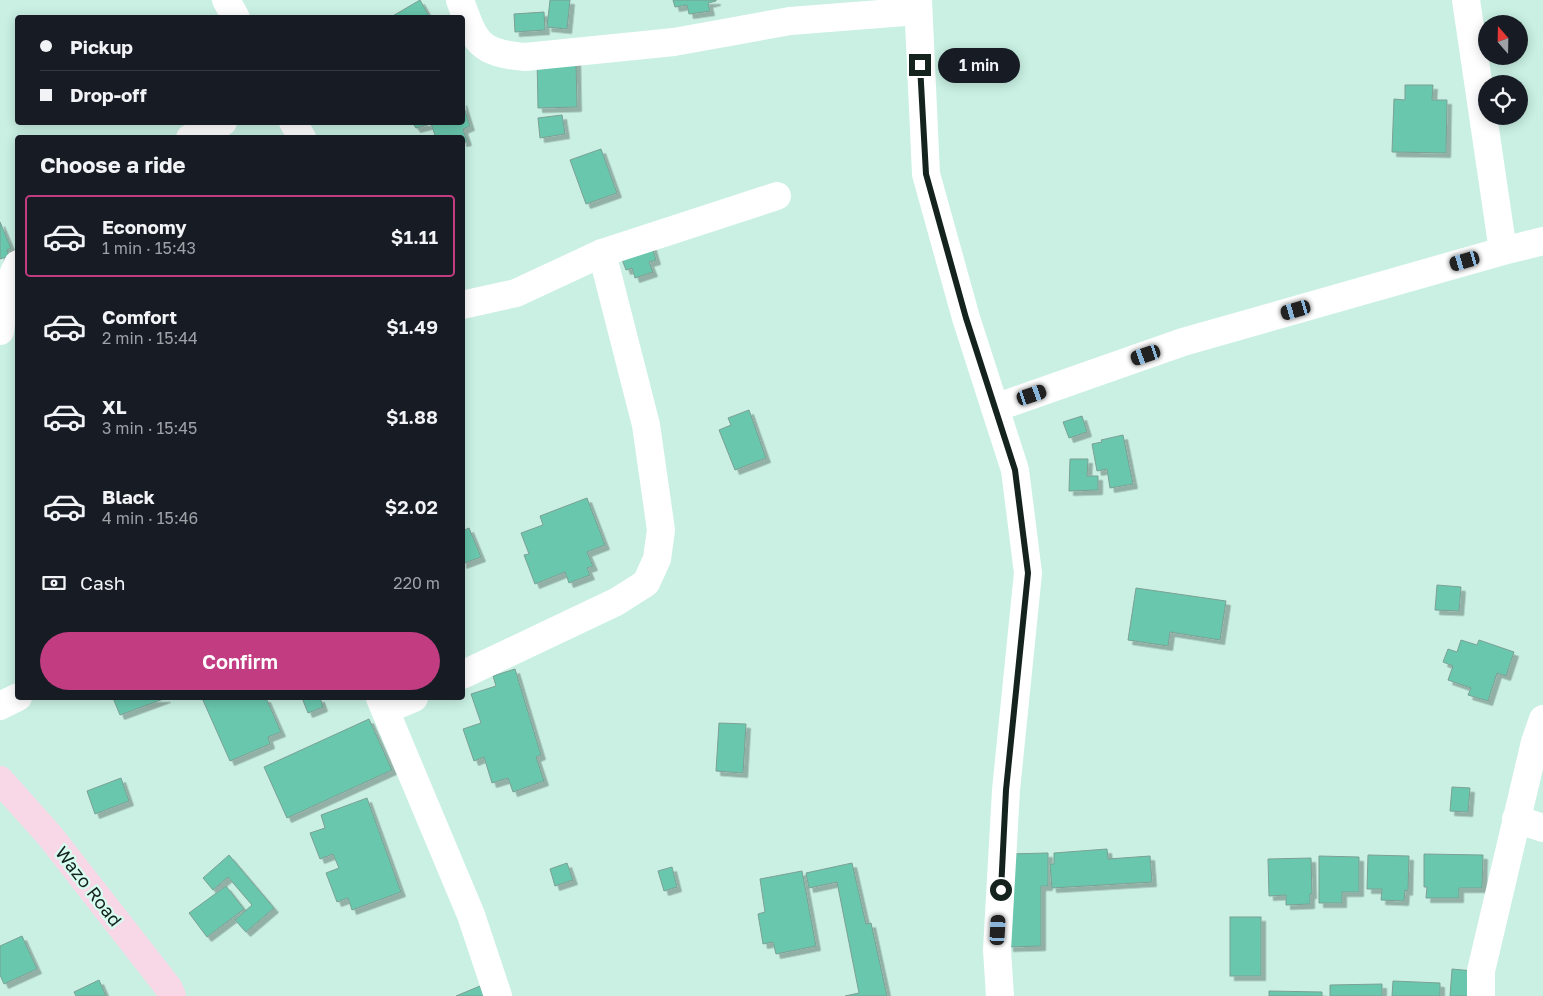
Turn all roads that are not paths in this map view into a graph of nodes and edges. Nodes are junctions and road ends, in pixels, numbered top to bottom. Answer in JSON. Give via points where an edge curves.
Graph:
{"nodes":[{"id":1,"x":226,"y":0,"type":"edge"},
{"id":2,"x":460,"y":0,"type":"edge"},
{"id":3,"x":1466,"y":0,"type":"edge"},
{"id":4,"x":918,"y":5,"type":"edge"},
{"id":5,"x":234,"y":15,"type":"edge"},
{"id":6,"x":217,"y":125,"type":"edge"},
{"id":7,"x":196,"y":135,"type":"edge"},
{"id":8,"x":777,"y":196,"type":"dead end"},
{"id":9,"x":1543,"y":241,"type":"edge"},
{"id":10,"x":1503,"y":251,"type":"junction"},
{"id":11,"x":602,"y":253,"type":"junction"},
{"id":12,"x":15,"y":269,"type":"edge"},
{"id":13,"x":465,"y":305,"type":"edge"},
{"id":14,"x":0,"y":331,"type":"edge"},
{"id":15,"x":995,"y":408,"type":"junction"},
{"id":16,"x":465,"y":674,"type":"edge"},
{"id":17,"x":15,"y":698,"type":"edge"},
{"id":18,"x":404,"y":700,"type":"edge"},
{"id":19,"x":383,"y":704,"type":"edge"},
{"id":20,"x":0,"y":706,"type":"edge"},
{"id":21,"x":1543,"y":719,"type":"edge"},
{"id":22,"x":0,"y":780,"type":"edge"},
{"id":23,"x":1516,"y":819,"type":"junction"},
{"id":24,"x":1543,"y":828,"type":"edge"},
{"id":25,"x":172,"y":996,"type":"edge"},
{"id":26,"x":498,"y":996,"type":"edge"},
{"id":27,"x":1000,"y":996,"type":"edge"},
{"id":28,"x":1481,"y":996,"type":"edge"}],
"edges":[{"from":1,"to":5,"type":"street"},
{"from":2,"to":4,"type":"street","via":[[471,31],[483,47],[502,55],[525,57],[674,42],[790,21]]},
{"from":3,"to":10,"type":"street"},
{"from":4,"to":15,"type":"street","via":[[926,174]]},
{"from":6,"to":7,"type":"street"},
{"from":8,"to":11,"type":"street"},
{"from":9,"to":10,"type":"street"},
{"from":10,"to":15,"type":"street","via":[[1183,342]]},
{"from":11,"to":13,"type":"street","via":[[516,294]]},
{"from":11,"to":16,"type":"street","via":[[646,425],[661,530],[657,559],[646,583],[616,602]]},
{"from":12,"to":14,"type":"street","via":[[9,280]]},
{"from":15,"to":27,"type":"street","via":[[1015,470],[1028,573],[1006,790],[997,950]]},
{"from":17,"to":20,"type":"street"},
{"from":18,"to":19,"type":"street"},
{"from":19,"to":26,"type":"street","via":[[471,915]]},
{"from":21,"to":23,"type":"street","via":[[1534,742]]},
{"from":22,"to":25,"type":"main road","name":"Wazo Road","via":[[50,836]]},
{"from":23,"to":24,"type":"street"},
{"from":23,"to":28,"type":"street","via":[[1481,972]]}]}
